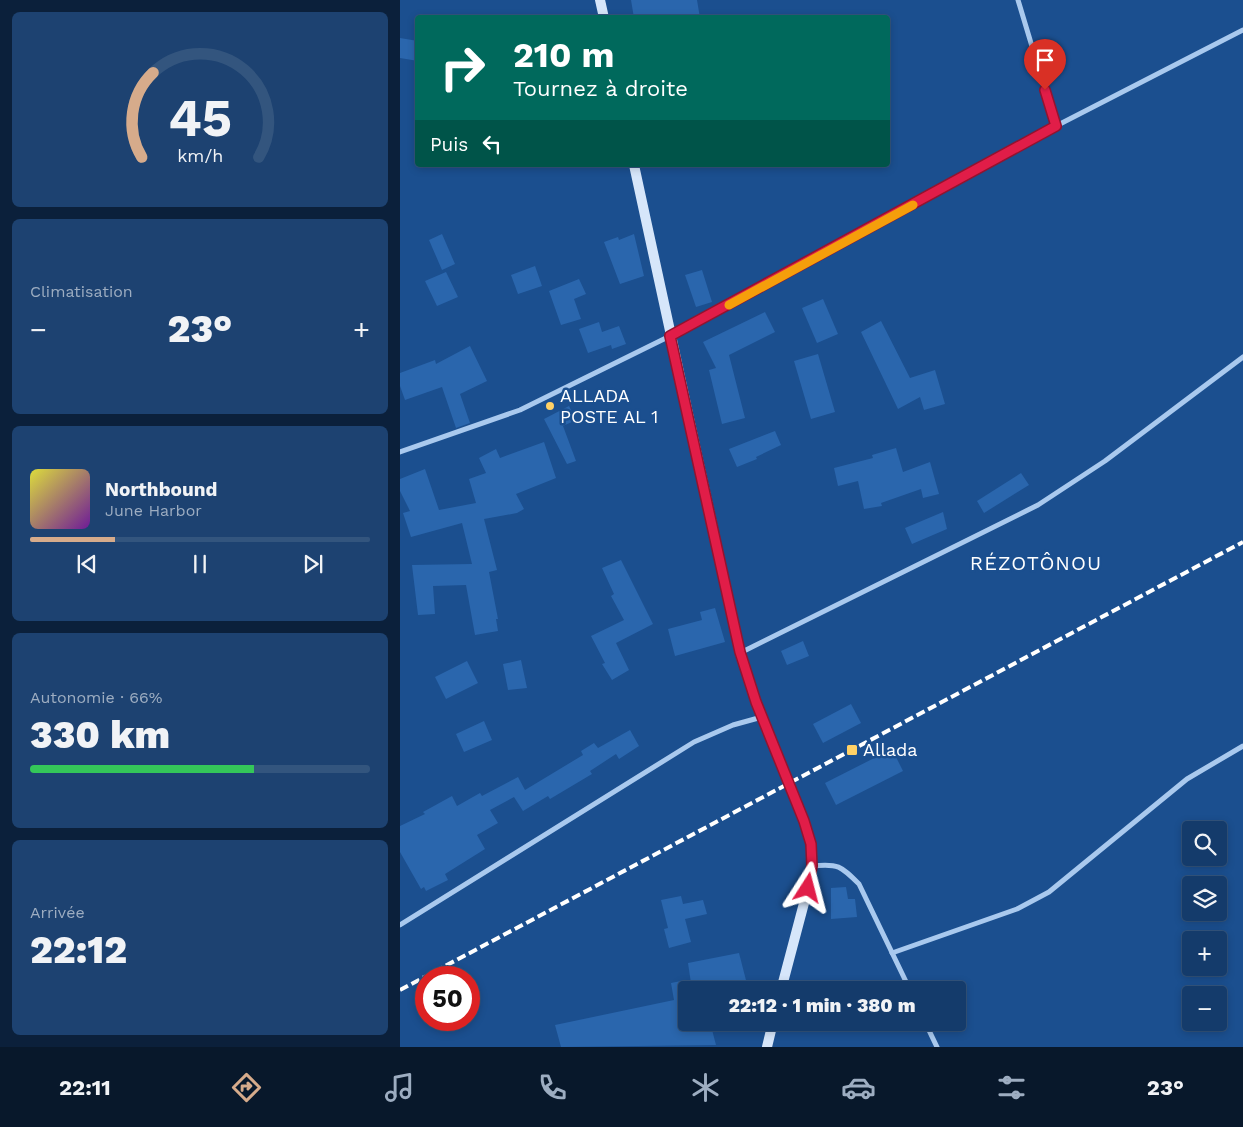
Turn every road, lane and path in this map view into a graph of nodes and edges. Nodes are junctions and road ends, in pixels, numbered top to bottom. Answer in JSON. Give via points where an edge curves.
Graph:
{"nodes":[{"id":1,"x":600,"y":0,"type":"edge"},
{"id":2,"x":1018,"y":0,"type":"edge"},
{"id":3,"x":603,"y":15,"type":"edge"},
{"id":4,"x":1243,"y":30,"type":"edge"},
{"id":5,"x":1056,"y":126,"type":"junction"},
{"id":6,"x":634,"y":167,"type":"edge"},
{"id":7,"x":670,"y":336,"type":"junction"},
{"id":8,"x":1243,"y":357,"type":"edge"},
{"id":9,"x":400,"y":452,"type":"edge"},
{"id":10,"x":740,"y":652,"type":"junction"},
{"id":11,"x":762,"y":717,"type":"junction"},
{"id":12,"x":1243,"y":746,"type":"edge"},
{"id":13,"x":812,"y":866,"type":"junction"},
{"id":14,"x":400,"y":925,"type":"edge"},
{"id":15,"x":892,"y":953,"type":"junction"},
{"id":16,"x":784,"y":981,"type":"edge"},
{"id":17,"x":906,"y":981,"type":"edge"},
{"id":18,"x":771,"y":1031,"type":"edge"},
{"id":19,"x":929,"y":1031,"type":"edge"},
{"id":20,"x":767,"y":1047,"type":"edge"},
{"id":21,"x":937,"y":1047,"type":"edge"}],
"edges":[{"from":1,"to":3,"type":"main road"},
{"from":2,"to":5,"type":"street"},
{"from":4,"to":5,"type":"street"},
{"from":5,"to":7,"type":"street"},
{"from":6,"to":7,"type":"main road"},
{"from":7,"to":9,"type":"street","via":[[520,410]]},
{"from":7,"to":10,"type":"main road"},
{"from":8,"to":10,"type":"street","via":[[1105,461],[1038,505]]},
{"from":10,"to":11,"type":"main road"},
{"from":11,"to":13,"type":"main road","via":[[804,821],[811,844]]},
{"from":11,"to":14,"type":"street","via":[[694,742]]},
{"from":12,"to":15,"type":"street","via":[[1187,779],[1049,892],[1017,909]]},
{"from":13,"to":15,"type":"street","via":[[832,863],[859,884]]},
{"from":13,"to":16,"type":"main road"},
{"from":15,"to":17,"type":"street"},
{"from":18,"to":20,"type":"main road"},
{"from":19,"to":21,"type":"street"}]}
